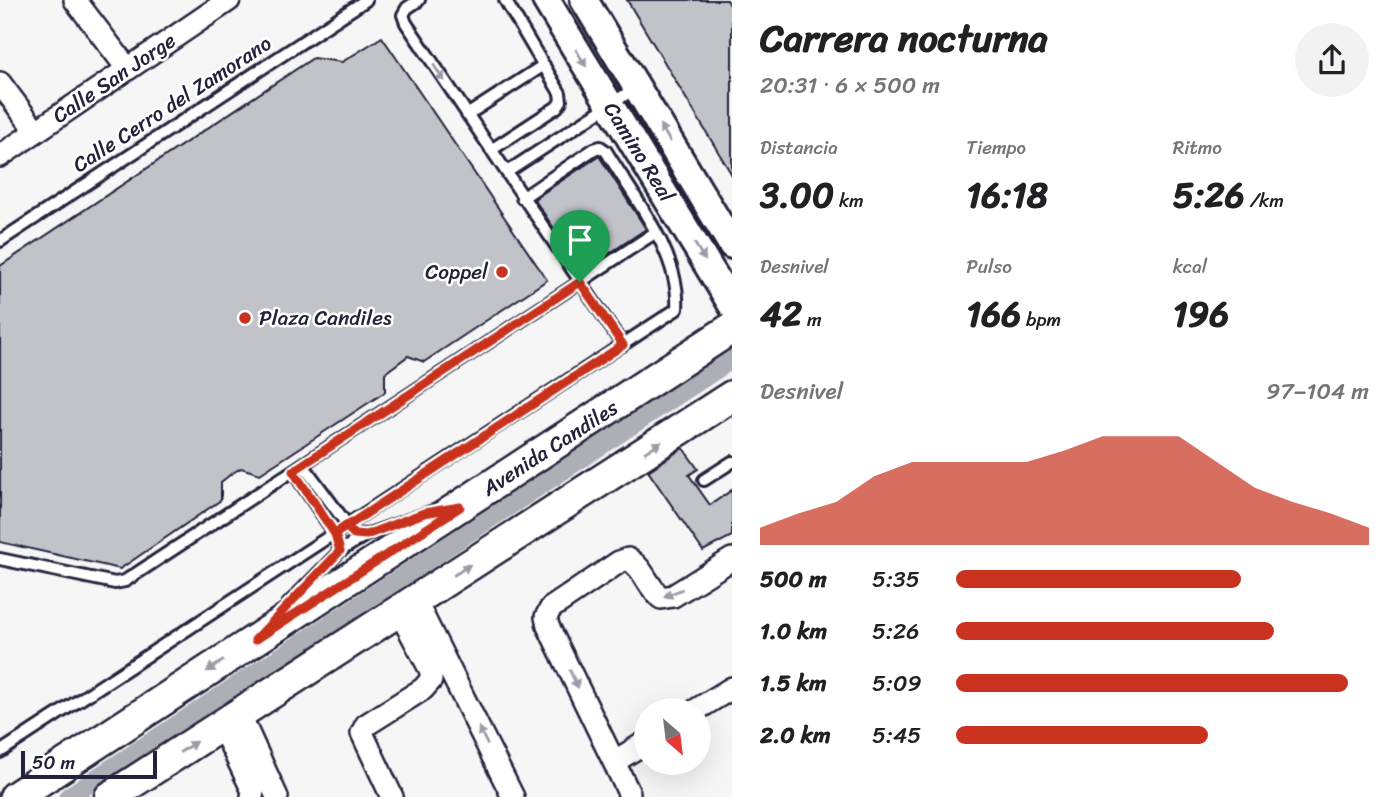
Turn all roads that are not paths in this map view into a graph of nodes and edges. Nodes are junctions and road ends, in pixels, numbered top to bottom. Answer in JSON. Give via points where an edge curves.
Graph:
{"nodes":[{"id":1,"x":75,"y":0,"type":"edge"},
{"id":2,"x":366,"y":0,"type":"edge"},
{"id":3,"x":419,"y":0,"type":"edge"},
{"id":4,"x":505,"y":0,"type":"edge"},
{"id":5,"x":546,"y":0,"type":"edge"},
{"id":6,"x":584,"y":0,"type":"edge"},
{"id":7,"x":220,"y":2,"type":"edge"},
{"id":8,"x":544,"y":65,"type":"junction"},
{"id":9,"x":127,"y":68,"type":"junction"},
{"id":10,"x":0,"y":83,"type":"edge"},
{"id":11,"x":636,"y":87,"type":"junction"},
{"id":12,"x":609,"y":104,"type":"junction"},
{"id":13,"x":467,"y":115,"type":"junction"},
{"id":14,"x":36,"y":131,"type":"junction"},
{"id":15,"x":491,"y":150,"type":"junction"},
{"id":16,"x":0,"y":156,"type":"edge"},
{"id":17,"x":507,"y":172,"type":"junction"},
{"id":18,"x":522,"y":198,"type":"junction"},
{"id":19,"x":656,"y":232,"type":"junction"},
{"id":20,"x":0,"y":241,"type":"edge"},
{"id":21,"x":732,"y":245,"type":"edge"},
{"id":22,"x":580,"y":282,"type":"junction"},
{"id":23,"x":732,"y":304,"type":"edge"},
{"id":24,"x":732,"y":328,"type":"edge"},
{"id":25,"x":623,"y":345,"type":"junction"},
{"id":26,"x":645,"y":386,"type":"junction"},
{"id":27,"x":616,"y":389,"type":"dead end"},
{"id":28,"x":732,"y":396,"type":"edge"},
{"id":29,"x":550,"y":432,"type":"dead end"},
{"id":30,"x":732,"y":462,"type":"edge"},
{"id":31,"x":298,"y":468,"type":"junction"},
{"id":32,"x":519,"y":468,"type":"junction"},
{"id":33,"x":704,"y":480,"type":"dead end"},
{"id":34,"x":460,"y":507,"type":"junction"},
{"id":35,"x":346,"y":526,"type":"junction"},
{"id":36,"x":335,"y":534,"type":"junction"},
{"id":37,"x":366,"y":535,"type":"junction"},
{"id":38,"x":340,"y":551,"type":"junction"},
{"id":39,"x":0,"y":559,"type":"edge"},
{"id":40,"x":732,"y":559,"type":"edge"},
{"id":41,"x":407,"y":606,"type":"junction"},
{"id":42,"x":255,"y":640,"type":"junction"},
{"id":43,"x":732,"y":688,"type":"edge"},
{"id":44,"x":711,"y":701,"type":"edge"},
{"id":45,"x":230,"y":719,"type":"junction"},
{"id":46,"x":634,"y":750,"type":"edge"},
{"id":47,"x":0,"y":752,"type":"edge"},
{"id":48,"x":614,"y":762,"type":"junction"},
{"id":49,"x":629,"y":793,"type":"dead end"},
{"id":50,"x":15,"y":797,"type":"edge"},
{"id":51,"x":110,"y":797,"type":"edge"},
{"id":52,"x":252,"y":797,"type":"edge"},
{"id":53,"x":277,"y":797,"type":"edge"},
{"id":54,"x":392,"y":797,"type":"edge"},
{"id":55,"x":513,"y":797,"type":"edge"}],
"edges":[{"from":1,"to":9,"type":"street"},
{"from":2,"to":20,"type":"lane","name":"Calle Cerro del Zamorano"},
{"from":3,"to":13,"type":"lane","one_way":true,"via":[[402,15],[405,23]]},
{"from":4,"to":8,"type":"lane"},
{"from":5,"to":12,"type":"street","name":"Camino Real","one_way":true},
{"from":6,"to":11,"type":"street","name":"Camino Real"},
{"from":7,"to":9,"type":"street","name":"Calle San Jorge"},
{"from":8,"to":13,"type":"lane"},
{"from":8,"to":15,"type":"lane","via":[[561,101]]},
{"from":9,"to":14,"type":"street","name":"Calle San Jorge"},
{"from":10,"to":14,"type":"street"},
{"from":11,"to":12,"type":"lane"},
{"from":21,"to":11,"type":"street","name":"Camino Real","one_way":true},
{"from":12,"to":17,"type":"lane"},
{"from":12,"to":23,"type":"street","name":"Camino Real","one_way":true},
{"from":13,"to":15,"type":"lane"},
{"from":14,"to":16,"type":"street","name":"Calle San Jorge"},
{"from":15,"to":17,"type":"lane"},
{"from":17,"to":18,"type":"lane"},
{"from":18,"to":19,"type":"lane","via":[[600,148]]},
{"from":18,"to":22,"type":"lane"},
{"from":19,"to":22,"type":"lane"},
{"from":19,"to":25,"type":"lane","via":[[678,289],[677,309]]},
{"from":22,"to":25,"type":"lane"},
{"from":22,"to":31,"type":"lane"},
{"from":24,"to":26,"type":"main road","name":"Avenida Candiles"},
{"from":25,"to":35,"type":"lane"},
{"from":26,"to":27,"type":"lane"},
{"from":26,"to":32,"type":"main road","name":"Avenida Candiles"},
{"from":41,"to":28,"type":"main road","one_way":true},
{"from":29,"to":32,"type":"lane","via":[[532,445]]},
{"from":30,"to":33,"type":"lane"},
{"from":31,"to":35,"type":"lane"},
{"from":31,"to":36,"type":"lane"},
{"from":31,"to":39,"type":"lane","via":[[120,583]]},
{"from":32,"to":34,"type":"main road","name":"Avenida Candiles"},
{"from":34,"to":37,"type":"lane","via":[[424,513]]},
{"from":34,"to":42,"type":"main road","name":"Avenida Candiles"},
{"from":35,"to":36,"type":"lane"},
{"from":35,"to":37,"type":"lane","via":[[354,534]]},
{"from":36,"to":38,"type":"lane"},
{"from":36,"to":47,"type":"lane"},
{"from":37,"to":38,"type":"lane"},
{"from":38,"to":42,"type":"lane"},
{"from":40,"to":48,"type":"street","one_way":true,"via":[[673,596],[661,598],[638,565],[628,559],[551,608],[548,626]]},
{"from":41,"to":45,"type":"main road"},
{"from":41,"to":54,"type":"street","via":[[431,680],[366,725],[362,733]]},
{"from":55,"to":41,"type":"street","one_way":true},
{"from":42,"to":50,"type":"main road","name":"Avenida Candiles","one_way":true},
{"from":43,"to":44,"type":"street"},
{"from":51,"to":45,"type":"main road","one_way":true},
{"from":45,"to":52,"type":"street"},
{"from":45,"to":53,"type":"street"},
{"from":46,"to":48,"type":"street"},
{"from":48,"to":49,"type":"street"}]}
